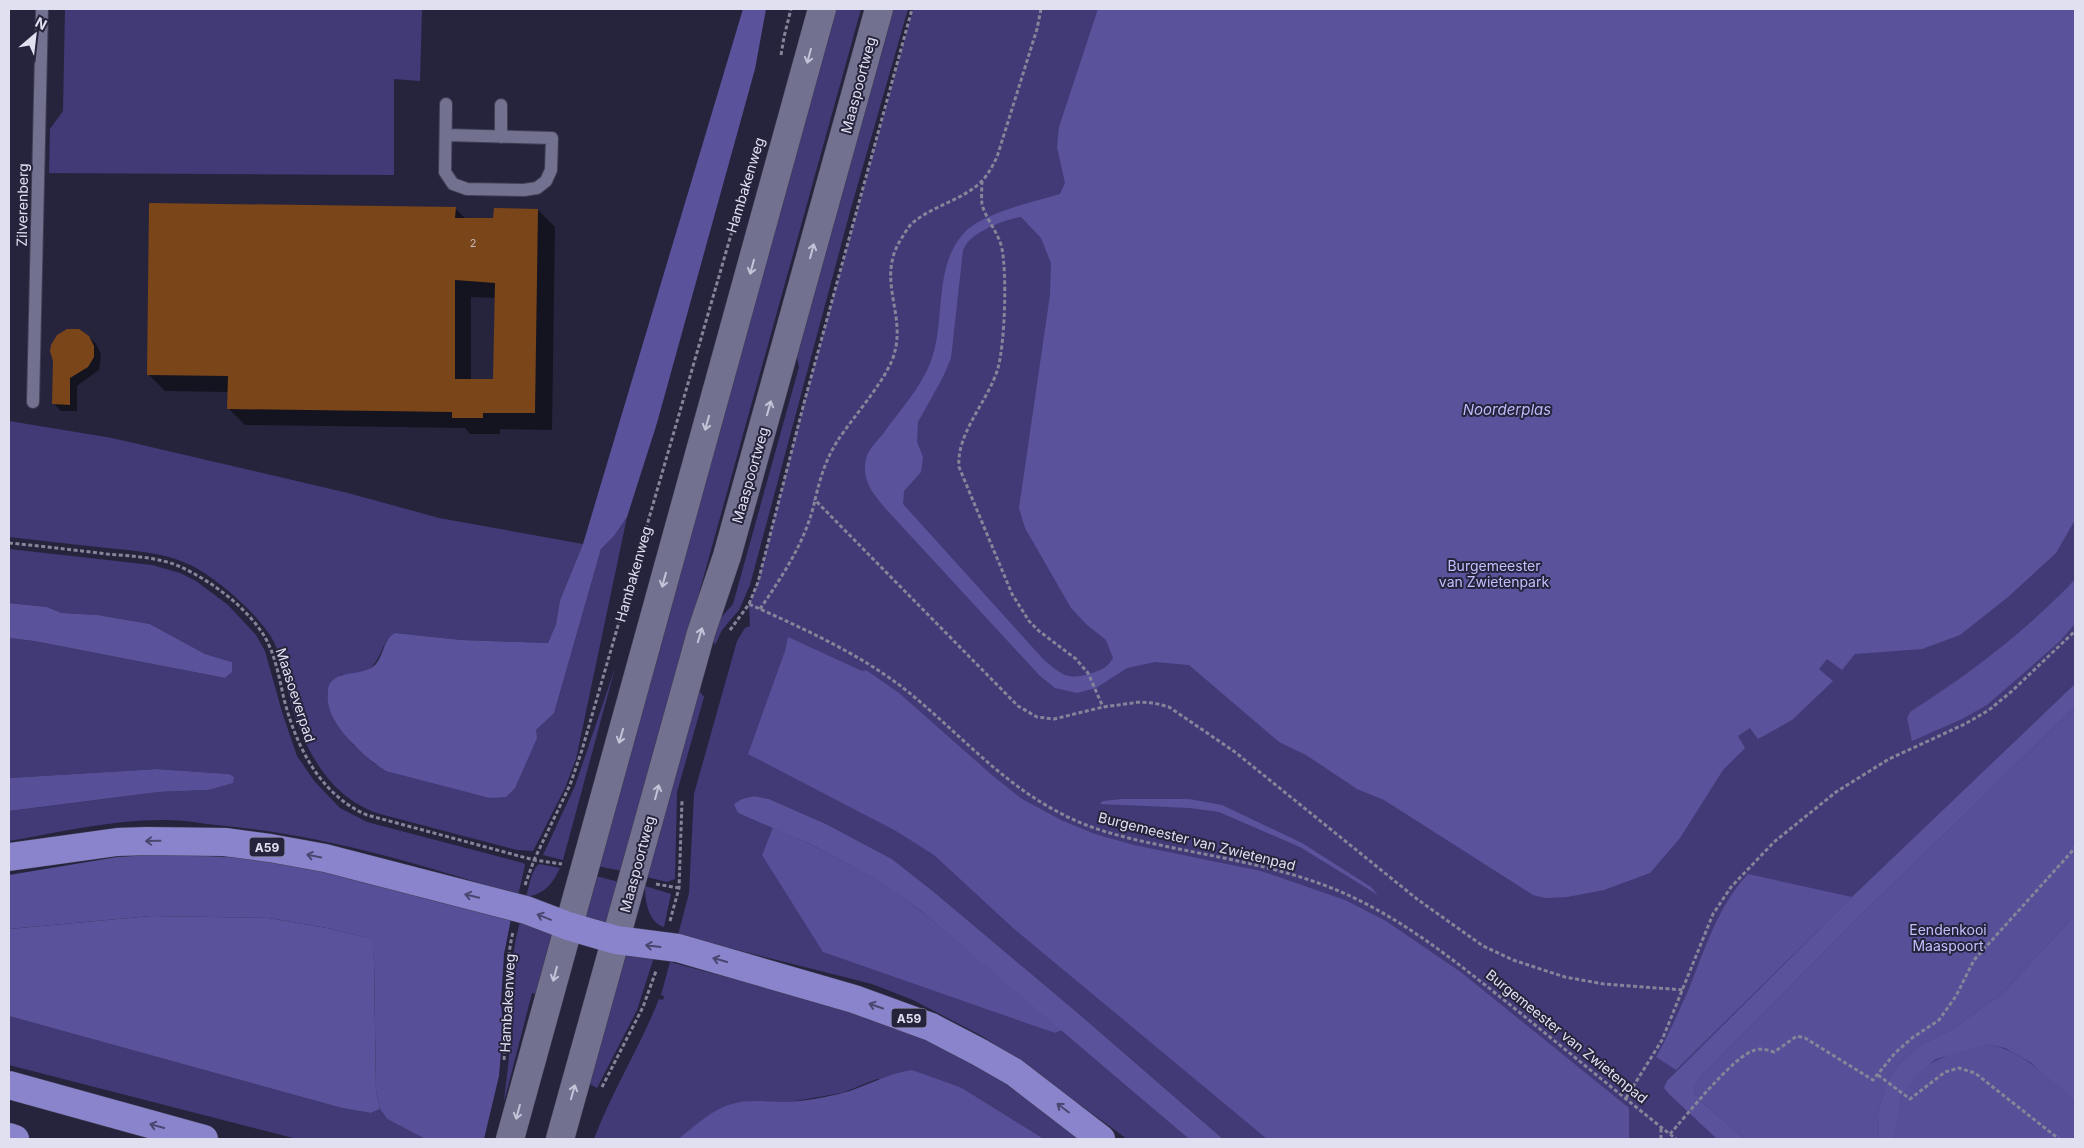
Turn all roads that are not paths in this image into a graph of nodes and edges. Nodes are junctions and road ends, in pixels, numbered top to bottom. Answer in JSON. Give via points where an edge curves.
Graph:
{"nodes":[{"id":1,"x":42,"y":9,"type":"edge"},
{"id":2,"x":822,"y":9,"type":"edge"},
{"id":3,"x":879,"y":9,"type":"edge"},
{"id":4,"x":446,"y":104,"type":"dead end"},
{"id":5,"x":500,"y":105,"type":"dead end"},
{"id":6,"x":446,"y":135,"type":"junction"},
{"id":7,"x":501,"y":137,"type":"junction"},
{"id":8,"x":33,"y":402,"type":"dead end"},
{"id":9,"x":9,"y":857,"type":"edge"},
{"id":10,"x":568,"y":926,"type":"junction"},
{"id":11,"x":616,"y":940,"type":"junction"},
{"id":12,"x":9,"y":1085,"type":"edge"},
{"id":13,"x":9,"y":1137,"type":"edge"},
{"id":14,"x":16,"y":1139,"type":"edge"},
{"id":15,"x":204,"y":1139,"type":"edge"},
{"id":16,"x":510,"y":1139,"type":"edge"},
{"id":17,"x":560,"y":1139,"type":"edge"},
{"id":18,"x":1101,"y":1139,"type":"edge"}],
"edges":[{"from":1,"to":8,"type":"lane","name":"Zilverenberg"},
{"from":2,"to":10,"type":"main road","one_way":true},
{"from":11,"to":3,"type":"main road","name":"Maaspoortweg","one_way":true,"via":[[701,632],[728,556]]},
{"from":4,"to":6,"type":"lane"},
{"from":5,"to":7,"type":"lane"},
{"from":6,"to":7,"type":"lane"},
{"from":6,"to":7,"type":"lane","via":[[445,172],[453,184],[467,189],[524,190],[537,188],[546,181],[551,170],[552,138]]},
{"from":10,"to":9,"type":"highway","number":"A59","one_way":true,"via":[[519,908],[325,858],[225,842],[117,842]]},
{"from":10,"to":11,"type":"highway"},
{"from":10,"to":16,"type":"main road","name":"Hambakenweg","one_way":true},
{"from":17,"to":11,"type":"main road","one_way":true},
{"from":18,"to":11,"type":"highway","number":"A59","one_way":true,"via":[[1014,1072],[931,1027],[854,999],[686,950]]},
{"from":15,"to":12,"type":"highway","one_way":true},
{"from":13,"to":14,"type":"highway"}]}
